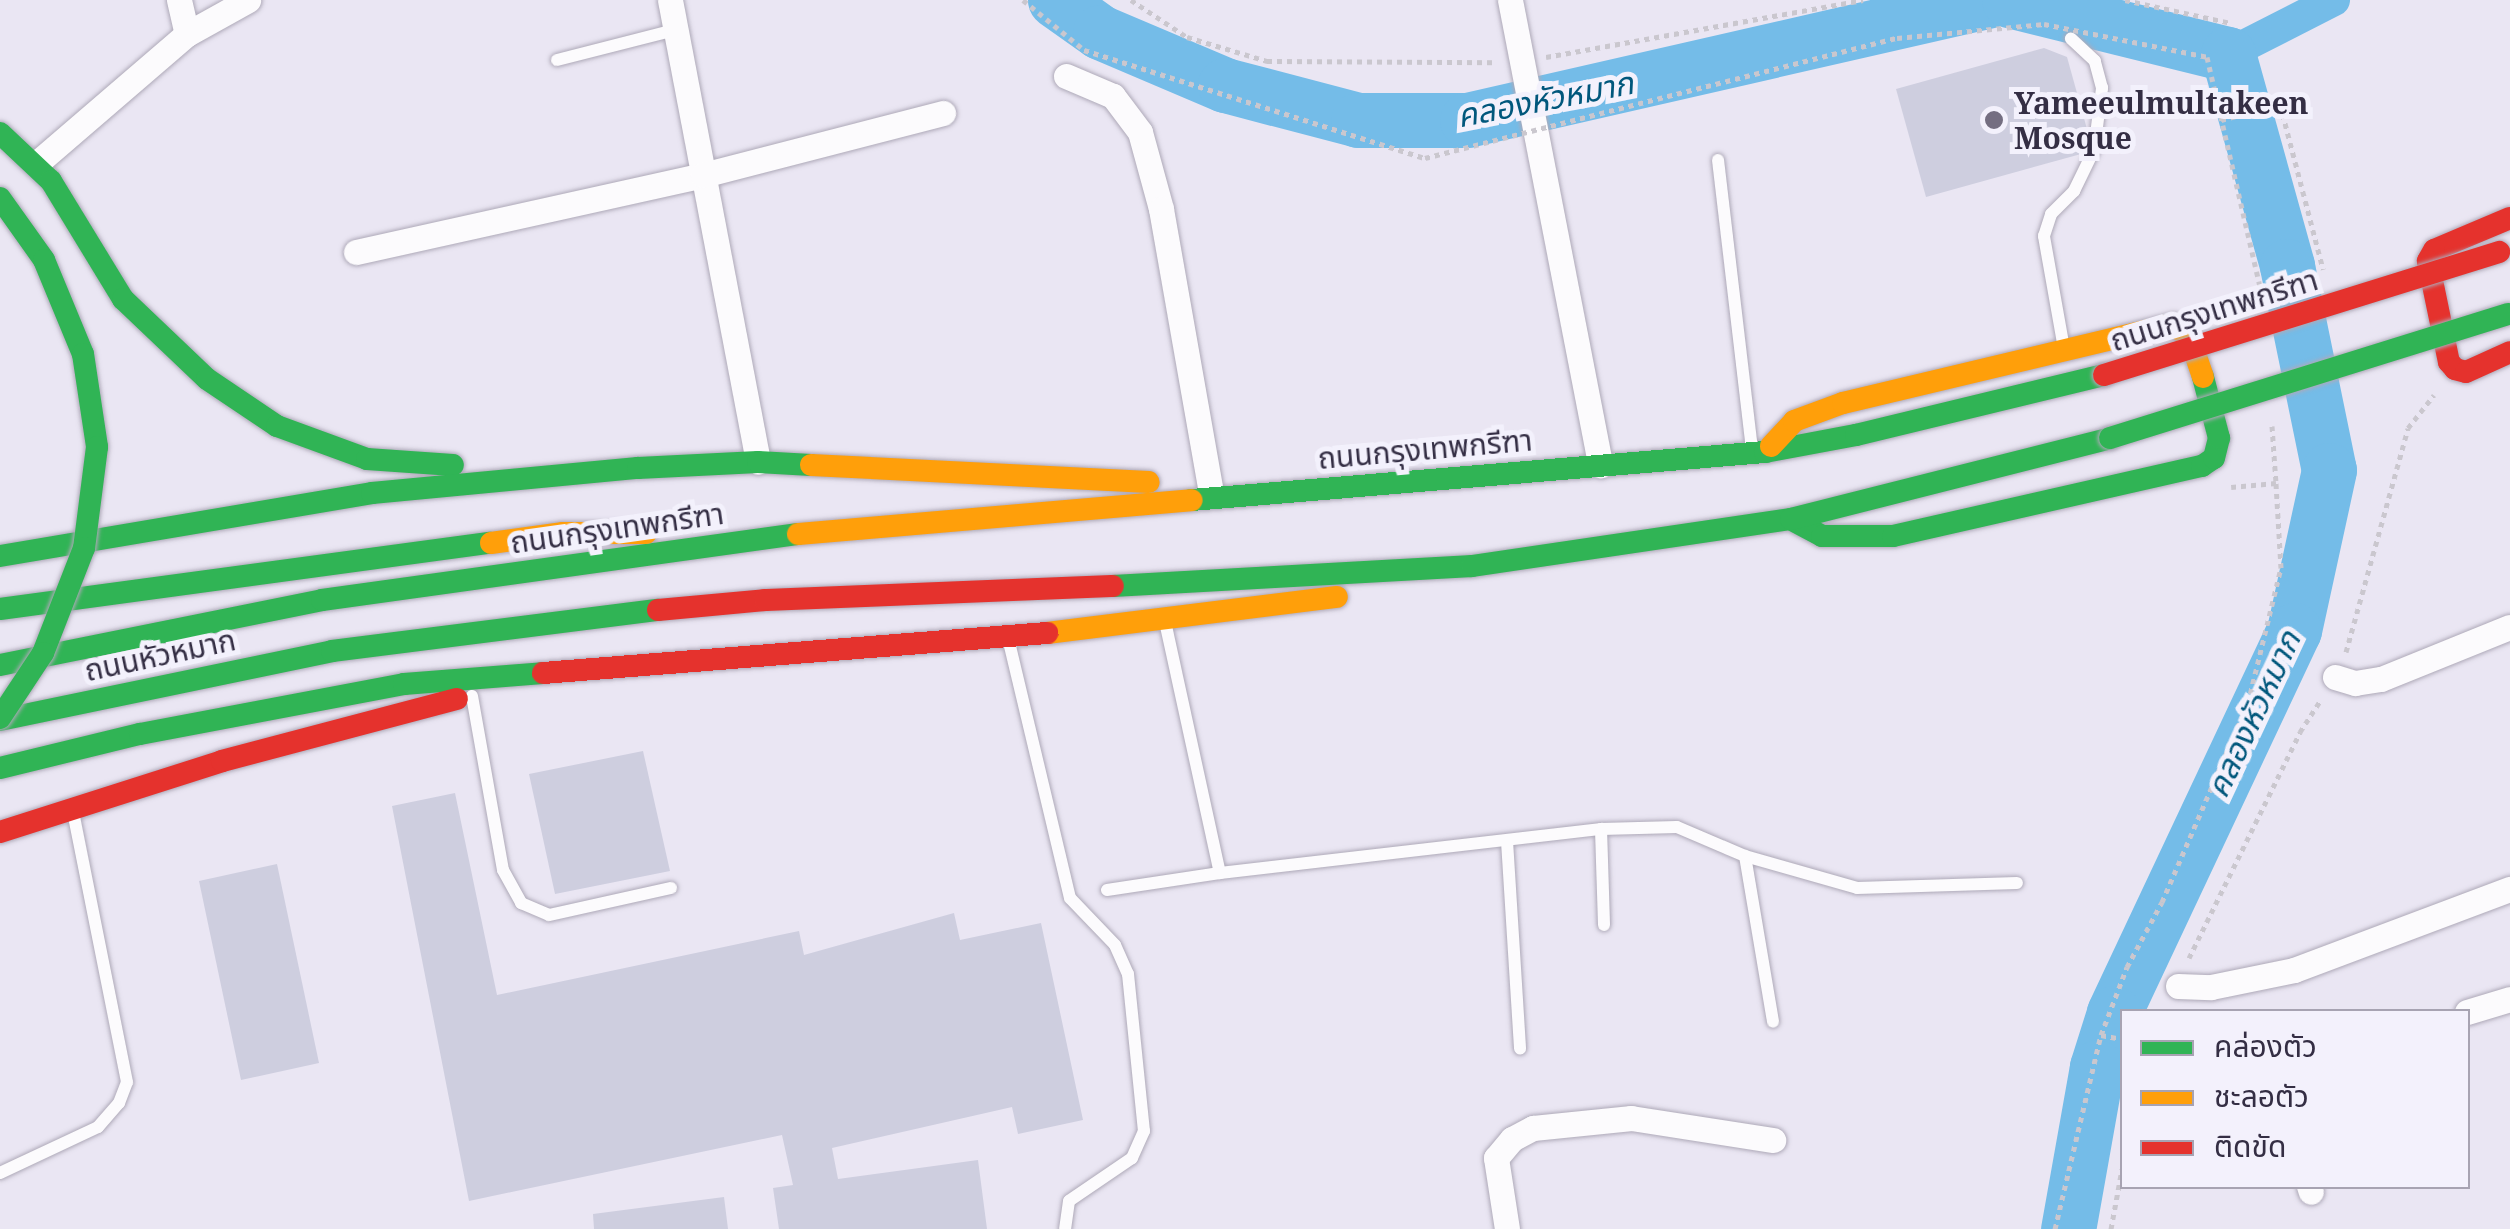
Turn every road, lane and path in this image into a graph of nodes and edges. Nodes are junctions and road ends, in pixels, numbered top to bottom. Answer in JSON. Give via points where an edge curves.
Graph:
{"nodes":[{"id":1,"x":179,"y":0,"type":"edge"},
{"id":2,"x":248,"y":0,"type":"edge"},
{"id":3,"x":670,"y":0,"type":"edge"},
{"id":4,"x":1024,"y":0,"type":"edge"},
{"id":5,"x":2124,"y":0,"type":"edge"},
{"id":6,"x":1511,"y":10,"type":"edge"},
{"id":7,"x":2231,"y":23,"type":"dead end"},
{"id":8,"x":675,"y":30,"type":"junction"},
{"id":9,"x":187,"y":34,"type":"junction"},
{"id":10,"x":2071,"y":39,"type":"dead end"},
{"id":11,"x":557,"y":60,"type":"dead end"},
{"id":12,"x":1066,"y":76,"type":"dead end"},
{"id":13,"x":943,"y":113,"type":"dead end"},
{"id":14,"x":2221,"y":120,"type":"junction"},
{"id":15,"x":0,"y":132,"type":"edge"},
{"id":16,"x":1718,"y":160,"type":"dead end"},
{"id":17,"x":36,"y":163,"type":"junction"},
{"id":18,"x":703,"y":176,"type":"junction"},
{"id":19,"x":0,"y":198,"type":"edge"},
{"id":20,"x":2510,"y":218,"type":"edge"},
{"id":21,"x":2504,"y":250,"type":"edge"},
{"id":22,"x":356,"y":252,"type":"dead end"},
{"id":23,"x":2341,"y":264,"type":"dead end"},
{"id":24,"x":2262,"y":296,"type":"dead end"},
{"id":25,"x":2509,"y":314,"type":"edge"},
{"id":26,"x":2064,"y":350,"type":"junction"},
{"id":27,"x":2510,"y":352,"type":"edge"},
{"id":28,"x":2270,"y":408,"type":"dead end"},
{"id":29,"x":1759,"y":452,"type":"junction"},
{"id":30,"x":758,"y":462,"type":"junction"},
{"id":31,"x":1600,"y":465,"type":"junction"},
{"id":32,"x":2202,"y":466,"type":"junction"},
{"id":33,"x":638,"y":468,"type":"junction"},
{"id":34,"x":2276,"y":483,"type":"junction"},
{"id":35,"x":1210,"y":486,"type":"junction"},
{"id":36,"x":1282,"y":491,"type":"junction"},
{"id":37,"x":1791,"y":519,"type":"junction"},
{"id":38,"x":792,"y":534,"type":"junction"},
{"id":39,"x":0,"y":556,"type":"edge"},
{"id":40,"x":1472,"y":566,"type":"junction"},
{"id":41,"x":322,"y":600,"type":"joint"},
{"id":42,"x":0,"y":609,"type":"edge"},
{"id":43,"x":1166,"y":622,"type":"junction"},
{"id":44,"x":2510,"y":627,"type":"edge"},
{"id":45,"x":1008,"y":636,"type":"junction"},
{"id":46,"x":0,"y":665,"type":"edge"},
{"id":47,"x":608,"y":670,"type":"junction"},
{"id":48,"x":2336,"y":677,"type":"dead end"},
{"id":49,"x":472,"y":696,"type":"junction"},
{"id":50,"x":0,"y":719,"type":"edge"},
{"id":51,"x":0,"y":768,"type":"edge"},
{"id":52,"x":72,"y":808,"type":"junction"},
{"id":53,"x":1601,"y":829,"type":"junction"},
{"id":54,"x":0,"y":832,"type":"edge"},
{"id":55,"x":1507,"y":841,"type":"junction"},
{"id":56,"x":1745,"y":856,"type":"junction"},
{"id":57,"x":1220,"y":873,"type":"junction"},
{"id":58,"x":2017,"y":883,"type":"dead end"},
{"id":59,"x":671,"y":888,"type":"dead end"},
{"id":60,"x":2510,"y":889,"type":"edge"},
{"id":61,"x":1107,"y":890,"type":"dead end"},
{"id":62,"x":1604,"y":926,"type":"dead end"},
{"id":63,"x":2178,"y":986,"type":"dead end"},
{"id":64,"x":2510,"y":999,"type":"edge"},
{"id":65,"x":2470,"y":1011,"type":"edge"},
{"id":66,"x":1774,"y":1022,"type":"dead end"},
{"id":67,"x":2101,"y":1035,"type":"junction"},
{"id":68,"x":2120,"y":1040,"type":"edge"},
{"id":69,"x":1520,"y":1048,"type":"dead end"},
{"id":70,"x":1774,"y":1140,"type":"dead end"},
{"id":71,"x":0,"y":1172,"type":"edge"},
{"id":72,"x":2120,"y":1180,"type":"edge"},
{"id":73,"x":1064,"y":1229,"type":"edge"},
{"id":74,"x":1507,"y":1229,"type":"edge"},
{"id":75,"x":2055,"y":1229,"type":"edge"},
{"id":76,"x":2111,"y":1229,"type":"edge"}],
"edges":[{"from":1,"to":9,"type":"street"},
{"from":2,"to":9,"type":"street"},
{"from":3,"to":8,"type":"street"},
{"from":4,"to":14,"type":"path","bridge":true,"via":[[1084,50],[1425,158],[1897,38],[2044,24],[2207,57]]},
{"from":5,"to":7,"type":"path"},
{"from":6,"to":31,"type":"street"},
{"from":8,"to":11,"type":"lane"},
{"from":8,"to":18,"type":"street"},
{"from":9,"to":17,"type":"street"},
{"from":10,"to":26,"type":"lane","via":[[2095,61],[2102,88],[2094,150],[2074,191],[2051,214],[2044,236]]},
{"from":12,"to":35,"type":"street","via":[[1113,96],[1140,132]]},
{"from":13,"to":18,"type":"street"},
{"from":14,"to":23,"type":"path","via":[[2280,104],[2322,270]]},
{"from":14,"to":24,"type":"path","bridge":true},
{"from":15,"to":17,"type":"main road"},
{"from":16,"to":29,"type":"lane"},
{"from":17,"to":33,"type":"main road","via":[[123,299],[207,379],[277,426],[367,460]]},
{"from":18,"to":22,"type":"street"},
{"from":18,"to":30,"type":"street"},
{"from":19,"to":50,"type":"main road","bridge":true,"via":[[44,260],[83,354],[97,446],[84,548],[44,653]]},
{"from":20,"to":27,"type":"main road","via":[[2434,250],[2428,261],[2455,370],[2466,372]]},
{"from":21,"to":29,"type":"main road","name":"ถนนกรุงเทพกรีฑา","bridge":true,"via":[[2104,374]]},
{"from":25,"to":37,"type":"main road","bridge":true,"via":[[2110,438]]},
{"from":26,"to":29,"type":"main road","via":[[1844,403],[1794,421]]},
{"from":26,"to":32,"type":"main road","via":[[2174,324],[2184,330],[2219,438],[2214,458]]},
{"from":28,"to":34,"type":"path","bridge":true},
{"from":29,"to":31,"type":"main road","name":"ถนนกรุงเทพกรีฑา"},
{"from":30,"to":33,"type":"main road"},
{"from":30,"to":35,"type":"main road"},
{"from":31,"to":36,"type":"main road","name":"ถนนกรุงเทพกรีฑา"},
{"from":32,"to":34,"type":"path","via":[[2232,488]]},
{"from":32,"to":37,"type":"main road","via":[[1893,536],[1822,536]]},
{"from":33,"to":39,"type":"main road","via":[[372,493]]},
{"from":34,"to":67,"type":"path","via":[[2280,568],[2248,703]]},
{"from":35,"to":36,"type":"main road"},
{"from":36,"to":38,"type":"main road","name":"ถนนกรุงเทพกรีฑา"},
{"from":37,"to":40,"type":"main road"},
{"from":38,"to":41,"type":"main road","name":"ถนนกรุงเทพกรีฑา"},
{"from":38,"to":42,"type":"main road","via":[[563,533]]},
{"from":40,"to":43,"type":"main road","via":[[1346,596]]},
{"from":40,"to":50,"type":"main road","name":"ถนนหัวหมาก","via":[[765,600],[570,619],[332,651]]},
{"from":41,"to":46,"type":"main road","name":"ถนนหัวหมาก"},
{"from":43,"to":45,"type":"main road"},
{"from":43,"to":57,"type":"lane"},
{"from":44,"to":48,"type":"street","via":[[2381,679],[2355,683]]},
{"from":45,"to":47,"type":"main road"},
{"from":45,"to":73,"type":"lane","via":[[1070,898],[1116,945],[1128,974],[1144,1131],[1132,1158],[1069,1201]]},
{"from":47,"to":49,"type":"main road"},
{"from":47,"to":51,"type":"main road","via":[[404,684]]},
{"from":49,"to":52,"type":"main road","via":[[340,727]]},
{"from":49,"to":59,"type":"lane","via":[[503,870],[522,903],[549,915]]},
{"from":52,"to":54,"type":"main road"},
{"from":52,"to":71,"type":"lane","via":[[127,1082],[119,1104],[98,1126]]},
{"from":53,"to":55,"type":"lane"},
{"from":53,"to":56,"type":"lane","via":[[1677,827]]},
{"from":53,"to":62,"type":"lane"},
{"from":55,"to":57,"type":"lane"},
{"from":55,"to":69,"type":"lane"},
{"from":56,"to":58,"type":"lane","via":[[1857,888]]},
{"from":56,"to":66,"type":"lane"},
{"from":57,"to":61,"type":"lane"},
{"from":60,"to":63,"type":"street","via":[[2294,970],[2211,988]]},
{"from":64,"to":65,"type":"street"},
{"from":67,"to":68,"type":"path"},
{"from":67,"to":75,"type":"path"},
{"from":70,"to":74,"type":"street","via":[[1630,1118],[1533,1128],[1496,1158]]},
{"from":72,"to":76,"type":"path"}]}
